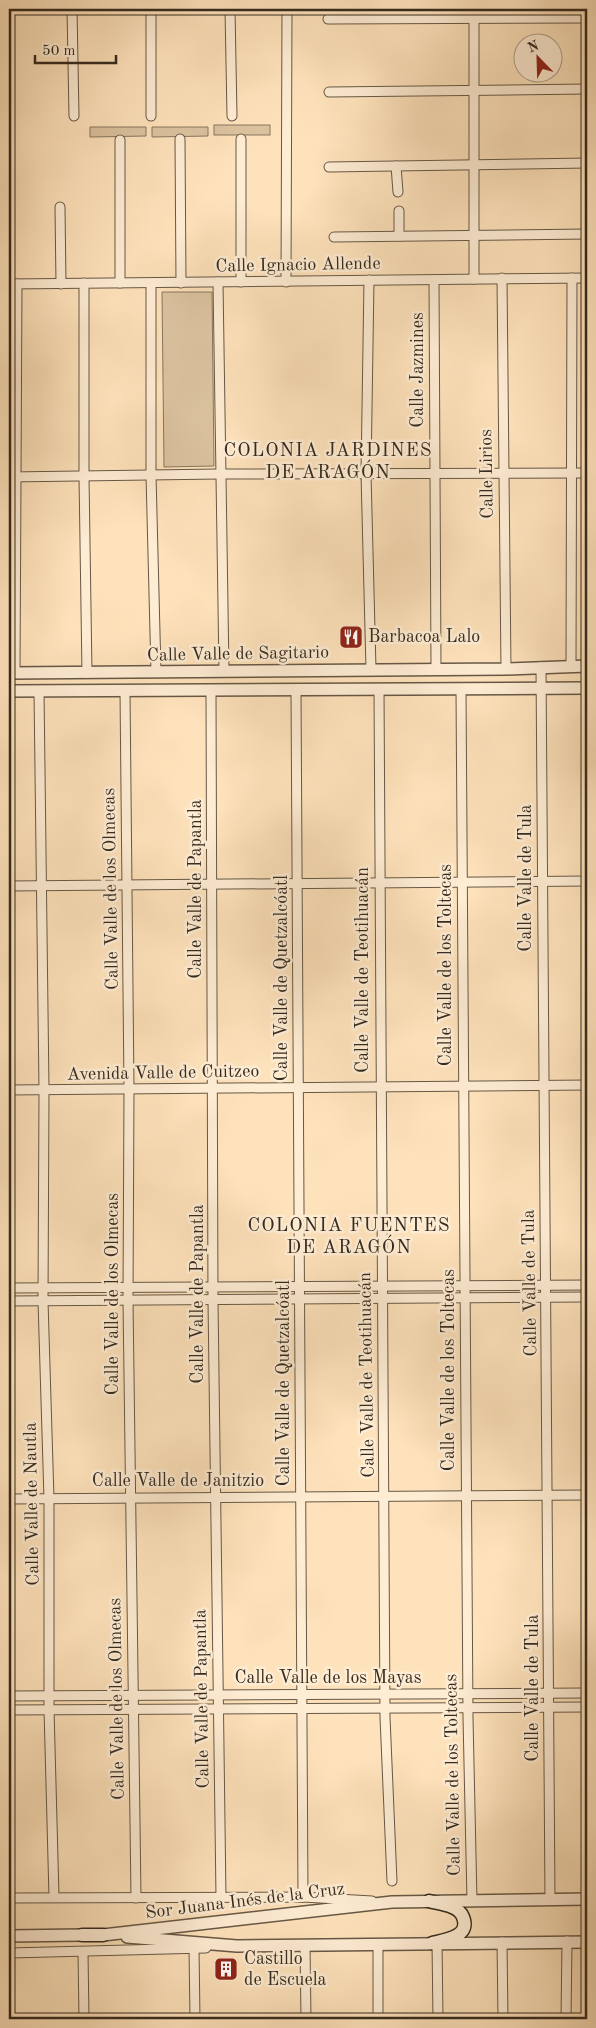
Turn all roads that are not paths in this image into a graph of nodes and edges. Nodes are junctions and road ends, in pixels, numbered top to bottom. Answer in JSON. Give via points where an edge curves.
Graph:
{"nodes":[{"id":1,"x":72,"y":9,"type":"edge"},
{"id":2,"x":151,"y":9,"type":"edge"},
{"id":3,"x":230,"y":9,"type":"edge"},
{"id":4,"x":287,"y":9,"type":"edge"},
{"id":5,"x":474,"y":9,"type":"edge"},
{"id":6,"x":587,"y":18,"type":"edge"},
{"id":7,"x":328,"y":19,"type":"dead end"},
{"id":8,"x":474,"y":19,"type":"junction"},
{"id":9,"x":587,"y":89,"type":"edge"},
{"id":10,"x":474,"y":91,"type":"junction"},
{"id":11,"x":329,"y":92,"type":"dead end"},
{"id":12,"x":74,"y":116,"type":"dead end"},
{"id":13,"x":151,"y":116,"type":"dead end"},
{"id":14,"x":232,"y":116,"type":"dead end"},
{"id":15,"x":180,"y":138,"type":"dead end"},
{"id":16,"x":241,"y":139,"type":"dead end"},
{"id":17,"x":120,"y":140,"type":"dead end"},
{"id":18,"x":587,"y":163,"type":"edge"},
{"id":19,"x":473,"y":165,"type":"junction"},
{"id":20,"x":396,"y":166,"type":"junction"},
{"id":21,"x":329,"y":167,"type":"dead end"},
{"id":22,"x":398,"y":192,"type":"dead end"},
{"id":23,"x":60,"y":207,"type":"dead end"},
{"id":24,"x":399,"y":211,"type":"dead end"},
{"id":25,"x":587,"y":234,"type":"edge"},
{"id":26,"x":399,"y":236,"type":"junction"},
{"id":27,"x":473,"y":236,"type":"junction"},
{"id":28,"x":334,"y":238,"type":"dead end"},
{"id":29,"x":502,"y":278,"type":"junction"},
{"id":30,"x":572,"y":278,"type":"junction"},
{"id":31,"x":587,"y":278,"type":"edge"},
{"id":32,"x":474,"y":279,"type":"junction"},
{"id":33,"x":369,"y":280,"type":"junction"},
{"id":34,"x":434,"y":280,"type":"junction"},
{"id":35,"x":181,"y":282,"type":"junction"},
{"id":36,"x":218,"y":282,"type":"junction"},
{"id":37,"x":241,"y":282,"type":"junction"},
{"id":38,"x":286,"y":282,"type":"junction"},
{"id":39,"x":120,"y":283,"type":"junction"},
{"id":40,"x":151,"y":283,"type":"junction"},
{"id":41,"x":13,"y":284,"type":"edge"},
{"id":42,"x":60,"y":284,"type":"junction"},
{"id":43,"x":84,"y":284,"type":"junction"},
{"id":44,"x":503,"y":473,"type":"junction"},
{"id":45,"x":571,"y":473,"type":"junction"},
{"id":46,"x":587,"y":473,"type":"edge"},
{"id":47,"x":219,"y":474,"type":"junction"},
{"id":48,"x":366,"y":474,"type":"junction"},
{"id":49,"x":435,"y":474,"type":"junction"},
{"id":50,"x":152,"y":475,"type":"junction"},
{"id":51,"x":12,"y":477,"type":"edge"},
{"id":52,"x":84,"y":477,"type":"junction"},
{"id":53,"x":571,"y":666,"type":"junction"},
{"id":54,"x":587,"y":666,"type":"edge"},
{"id":55,"x":541,"y":667,"type":"junction"},
{"id":56,"x":371,"y":669,"type":"junction"},
{"id":57,"x":436,"y":669,"type":"junction"},
{"id":58,"x":506,"y":669,"type":"junction"},
{"id":59,"x":224,"y":671,"type":"junction"},
{"id":60,"x":156,"y":672,"type":"junction"},
{"id":61,"x":12,"y":673,"type":"edge"},
{"id":62,"x":86,"y":673,"type":"junction"},
{"id":63,"x":540,"y":688,"type":"junction"},
{"id":64,"x":587,"y":688,"type":"edge"},
{"id":65,"x":378,"y":689,"type":"junction"},
{"id":66,"x":461,"y":689,"type":"junction"},
{"id":67,"x":125,"y":690,"type":"junction"},
{"id":68,"x":211,"y":690,"type":"junction"},
{"id":69,"x":296,"y":690,"type":"junction"},
{"id":70,"x":9,"y":691,"type":"edge"},
{"id":71,"x":39,"y":691,"type":"junction"},
{"id":72,"x":542,"y":881,"type":"junction"},
{"id":73,"x":587,"y":881,"type":"edge"},
{"id":74,"x":461,"y":883,"type":"junction"},
{"id":75,"x":298,"y":884,"type":"junction"},
{"id":76,"x":378,"y":884,"type":"junction"},
{"id":77,"x":42,"y":885,"type":"junction"},
{"id":78,"x":128,"y":885,"type":"junction"},
{"id":79,"x":213,"y":885,"type":"junction"},
{"id":80,"x":9,"y":886,"type":"edge"},
{"id":81,"x":587,"y":1085,"type":"edge"},
{"id":82,"x":544,"y":1086,"type":"junction"},
{"id":83,"x":463,"y":1087,"type":"junction"},
{"id":84,"x":299,"y":1088,"type":"junction"},
{"id":85,"x":380,"y":1088,"type":"junction"},
{"id":86,"x":213,"y":1089,"type":"junction"},
{"id":87,"x":9,"y":1090,"type":"edge"},
{"id":88,"x":44,"y":1090,"type":"junction"},
{"id":89,"x":129,"y":1090,"type":"junction"},
{"id":90,"x":465,"y":1285,"type":"junction"},
{"id":91,"x":547,"y":1285,"type":"junction"},
{"id":92,"x":587,"y":1285,"type":"edge"},
{"id":93,"x":299,"y":1286,"type":"junction"},
{"id":94,"x":382,"y":1286,"type":"junction"},
{"id":95,"x":213,"y":1287,"type":"junction"},
{"id":96,"x":9,"y":1288,"type":"edge"},
{"id":97,"x":43,"y":1288,"type":"junction"},
{"id":98,"x":128,"y":1288,"type":"junction"},
{"id":99,"x":465,"y":1296,"type":"junction"},
{"id":100,"x":547,"y":1297,"type":"junction"},
{"id":101,"x":587,"y":1297,"type":"edge"},
{"id":102,"x":299,"y":1298,"type":"junction"},
{"id":103,"x":382,"y":1298,"type":"junction"},
{"id":104,"x":9,"y":1300,"type":"edge"},
{"id":105,"x":128,"y":1300,"type":"junction"},
{"id":106,"x":213,"y":1300,"type":"junction"},
{"id":107,"x":43,"y":1301,"type":"junction"},
{"id":108,"x":547,"y":1494,"type":"junction"},
{"id":109,"x":587,"y":1495,"type":"edge"},
{"id":110,"x":384,"y":1496,"type":"junction"},
{"id":111,"x":466,"y":1496,"type":"junction"},
{"id":112,"x":132,"y":1497,"type":"junction"},
{"id":113,"x":301,"y":1497,"type":"junction"},
{"id":114,"x":217,"y":1498,"type":"junction"},
{"id":115,"x":9,"y":1499,"type":"edge"},
{"id":116,"x":49,"y":1499,"type":"junction"},
{"id":117,"x":549,"y":1693,"type":"junction"},
{"id":118,"x":587,"y":1693,"type":"edge"},
{"id":119,"x":385,"y":1694,"type":"junction"},
{"id":120,"x":468,"y":1694,"type":"junction"},
{"id":121,"x":134,"y":1695,"type":"junction"},
{"id":122,"x":218,"y":1695,"type":"junction"},
{"id":123,"x":302,"y":1695,"type":"junction"},
{"id":124,"x":9,"y":1696,"type":"edge"},
{"id":125,"x":49,"y":1696,"type":"junction"},
{"id":126,"x":587,"y":1707,"type":"edge"},
{"id":127,"x":385,"y":1708,"type":"junction"},
{"id":128,"x":468,"y":1708,"type":"junction"},
{"id":129,"x":549,"y":1708,"type":"junction"},
{"id":130,"x":49,"y":1709,"type":"junction"},
{"id":131,"x":134,"y":1709,"type":"junction"},
{"id":132,"x":218,"y":1709,"type":"junction"},
{"id":133,"x":302,"y":1709,"type":"junction"},
{"id":134,"x":9,"y":1710,"type":"edge"},
{"id":135,"x":392,"y":1881,"type":"dead end"},
{"id":136,"x":54,"y":1897,"type":"junction"},
{"id":137,"x":303,"y":1897,"type":"junction"},
{"id":138,"x":9,"y":1898,"type":"edge"},
{"id":139,"x":136,"y":1898,"type":"junction"},
{"id":140,"x":221,"y":1898,"type":"junction"},
{"id":141,"x":550,"y":1899,"type":"junction"},
{"id":142,"x":587,"y":1899,"type":"edge"},
{"id":143,"x":429,"y":1901,"type":"junction"},
{"id":144,"x":472,"y":1901,"type":"junction"},
{"id":145,"x":392,"y":1902,"type":"junction"},
{"id":146,"x":82,"y":1935,"type":"joint"},
{"id":147,"x":103,"y":1935,"type":"junction"},
{"id":148,"x":9,"y":1936,"type":"edge"},
{"id":149,"x":502,"y":1942,"type":"junction"},
{"id":150,"x":567,"y":1942,"type":"junction"},
{"id":151,"x":587,"y":1942,"type":"edge"},
{"id":152,"x":434,"y":1943,"type":"junction"},
{"id":153,"x":378,"y":1945,"type":"junction"},
{"id":154,"x":237,"y":1946,"type":"junction"},
{"id":155,"x":305,"y":1946,"type":"junction"},
{"id":156,"x":194,"y":1948,"type":"junction"},
{"id":157,"x":83,"y":1952,"type":"junction"},
{"id":158,"x":9,"y":1953,"type":"edge"},
{"id":159,"x":84,"y":2019,"type":"edge"},
{"id":160,"x":195,"y":2019,"type":"edge"},
{"id":161,"x":306,"y":2019,"type":"edge"},
{"id":162,"x":378,"y":2019,"type":"edge"},
{"id":163,"x":438,"y":2019,"type":"edge"},
{"id":164,"x":503,"y":2019,"type":"edge"},
{"id":165,"x":566,"y":2019,"type":"edge"}],
"edges":[{"from":1,"to":12,"type":"street"},
{"from":2,"to":13,"type":"street"},
{"from":3,"to":14,"type":"street"},
{"from":4,"to":38,"type":"street"},
{"from":5,"to":8,"type":"street"},
{"from":6,"to":8,"type":"street"},
{"from":7,"to":8,"type":"street"},
{"from":8,"to":10,"type":"street"},
{"from":9,"to":10,"type":"street"},
{"from":10,"to":11,"type":"street"},
{"from":10,"to":19,"type":"street"},
{"from":15,"to":35,"type":"street"},
{"from":16,"to":37,"type":"street"},
{"from":17,"to":39,"type":"street"},
{"from":18,"to":19,"type":"street"},
{"from":19,"to":20,"type":"street"},
{"from":19,"to":27,"type":"street"},
{"from":20,"to":21,"type":"street"},
{"from":20,"to":22,"type":"street"},
{"from":23,"to":42,"type":"street"},
{"from":24,"to":26,"type":"street"},
{"from":25,"to":27,"type":"street"},
{"from":26,"to":27,"type":"street"},
{"from":26,"to":28,"type":"street"},
{"from":27,"to":32,"type":"street"},
{"from":29,"to":30,"type":"street","name":"Calle Ignacio Allende"},
{"from":29,"to":32,"type":"street","name":"Calle Ignacio Allende"},
{"from":29,"to":44,"type":"street","name":"Calle Lirios"},
{"from":30,"to":31,"type":"street","name":"Calle Ignacio Allende"},
{"from":30,"to":45,"type":"street"},
{"from":32,"to":34,"type":"street","name":"Calle Ignacio Allende"},
{"from":33,"to":34,"type":"street","name":"Calle Ignacio Allende"},
{"from":33,"to":38,"type":"street","name":"Calle Ignacio Allende"},
{"from":33,"to":48,"type":"street"},
{"from":34,"to":49,"type":"street","name":"Calle Jazmines"},
{"from":35,"to":36,"type":"street","name":"Calle Ignacio Allende"},
{"from":35,"to":40,"type":"street","name":"Calle Ignacio Allende"},
{"from":36,"to":37,"type":"street","name":"Calle Ignacio Allende"},
{"from":36,"to":47,"type":"street"},
{"from":37,"to":38,"type":"street","name":"Calle Ignacio Allende"},
{"from":39,"to":40,"type":"street","name":"Calle Ignacio Allende"},
{"from":39,"to":43,"type":"street","name":"Calle Ignacio Allende"},
{"from":40,"to":50,"type":"street"},
{"from":41,"to":42,"type":"street","name":"Calle Ignacio Allende"},
{"from":41,"to":51,"type":"street"},
{"from":42,"to":43,"type":"street","name":"Calle Ignacio Allende"},
{"from":43,"to":52,"type":"street"},
{"from":44,"to":45,"type":"street"},
{"from":44,"to":49,"type":"street"},
{"from":44,"to":58,"type":"street","name":"Calle Lirios"},
{"from":45,"to":46,"type":"street"},
{"from":45,"to":53,"type":"street"},
{"from":47,"to":48,"type":"street"},
{"from":47,"to":50,"type":"street"},
{"from":47,"to":59,"type":"street"},
{"from":48,"to":49,"type":"street"},
{"from":48,"to":56,"type":"street"},
{"from":49,"to":57,"type":"street","name":"Calle Jazmines"},
{"from":50,"to":52,"type":"street"},
{"from":50,"to":60,"type":"street"},
{"from":51,"to":52,"type":"street"},
{"from":51,"to":61,"type":"street"},
{"from":52,"to":62,"type":"street"},
{"from":53,"to":54,"type":"street","name":"Calle Valle de Sagitario"},
{"from":53,"to":55,"type":"street","name":"Calle Valle de Sagitario"},
{"from":55,"to":58,"type":"street","name":"Calle Valle de Sagitario"},
{"from":55,"to":63,"type":"street","name":"Calle Valle de Tula"},
{"from":56,"to":57,"type":"street","name":"Calle Valle de Sagitario"},
{"from":56,"to":59,"type":"street","name":"Calle Valle de Sagitario"},
{"from":57,"to":58,"type":"street","name":"Calle Valle de Sagitario"},
{"from":59,"to":60,"type":"street","name":"Calle Valle de Sagitario"},
{"from":60,"to":62,"type":"street","name":"Calle Valle de Sagitario"},
{"from":61,"to":62,"type":"street","name":"Calle Valle de Sagitario"},
{"from":63,"to":64,"type":"street","name":"Calle Valle de Sagitario"},
{"from":63,"to":66,"type":"street","name":"Calle Valle de Sagitario"},
{"from":63,"to":72,"type":"street","name":"Calle Valle de Tula"},
{"from":65,"to":66,"type":"street","name":"Calle Valle de Sagitario"},
{"from":65,"to":69,"type":"street","name":"Calle Valle de Sagitario"},
{"from":65,"to":76,"type":"street","name":"Calle Valle de Teotihuacán"},
{"from":66,"to":74,"type":"street","name":"Calle Valle de los Toltecas"},
{"from":67,"to":68,"type":"street","name":"Calle Valle de Sagitario"},
{"from":67,"to":71,"type":"street","name":"Calle Valle de Sagitario"},
{"from":67,"to":78,"type":"street","name":"Calle Valle de los Olmecas"},
{"from":68,"to":69,"type":"street","name":"Calle Valle de Sagitario"},
{"from":68,"to":79,"type":"street","name":"Calle Valle de Papantla"},
{"from":69,"to":75,"type":"street","name":"Calle Valle de Quetzalcóatl"},
{"from":70,"to":71,"type":"street","name":"Calle Valle de Sagitario"},
{"from":71,"to":77,"type":"street","name":"Calle Valle de Nautla"},
{"from":72,"to":73,"type":"street"},
{"from":72,"to":74,"type":"street"},
{"from":72,"to":82,"type":"street","name":"Calle Valle de Tula"},
{"from":74,"to":76,"type":"street"},
{"from":74,"to":83,"type":"street","name":"Calle Valle de los Toltecas"},
{"from":75,"to":76,"type":"street"},
{"from":75,"to":79,"type":"street"},
{"from":75,"to":84,"type":"street","name":"Calle Valle de Quetzalcóatl"},
{"from":76,"to":85,"type":"street","name":"Calle Valle de Teotihuacán"},
{"from":77,"to":78,"type":"street"},
{"from":77,"to":80,"type":"street"},
{"from":77,"to":88,"type":"street","name":"Calle Valle de Nautla"},
{"from":78,"to":79,"type":"street"},
{"from":78,"to":89,"type":"street","name":"Calle Valle de los Olmecas"},
{"from":79,"to":86,"type":"street","name":"Calle Valle de Papantla"},
{"from":81,"to":82,"type":"street","name":"Avenida Valle de Cuitzeo"},
{"from":82,"to":83,"type":"street","name":"Avenida Valle de Cuitzeo"},
{"from":82,"to":91,"type":"street","name":"Calle Valle de Tula"},
{"from":83,"to":85,"type":"street","name":"Avenida Valle de Cuitzeo"},
{"from":83,"to":90,"type":"street","name":"Calle Valle de los Toltecas"},
{"from":84,"to":85,"type":"street","name":"Avenida Valle de Cuitzeo"},
{"from":84,"to":86,"type":"street","name":"Avenida Valle de Cuitzeo"},
{"from":84,"to":93,"type":"street","name":"Calle Valle de Quetzalcóatl"},
{"from":85,"to":94,"type":"street","name":"Calle Valle de Teotihuacán"},
{"from":86,"to":89,"type":"street","name":"Avenida Valle de Cuitzeo"},
{"from":86,"to":95,"type":"street","name":"Calle Valle de Papantla"},
{"from":87,"to":88,"type":"street","name":"Avenida Valle de Cuitzeo"},
{"from":88,"to":89,"type":"street","name":"Avenida Valle de Cuitzeo"},
{"from":88,"to":97,"type":"street","name":"Calle Valle de Nautla"},
{"from":89,"to":98,"type":"street","name":"Calle Valle de los Olmecas"},
{"from":90,"to":91,"type":"street"},
{"from":90,"to":94,"type":"street"},
{"from":90,"to":99,"type":"street","name":"Calle Valle de los Toltecas"},
{"from":91,"to":92,"type":"street"},
{"from":91,"to":100,"type":"street","name":"Calle Valle de Tula"},
{"from":93,"to":94,"type":"street"},
{"from":93,"to":95,"type":"street"},
{"from":93,"to":102,"type":"street","name":"Calle Valle de Quetzalcóatl"},
{"from":94,"to":103,"type":"street","name":"Calle Valle de Teotihuacán"},
{"from":95,"to":98,"type":"street"},
{"from":95,"to":106,"type":"street","name":"Calle Valle de Papantla"},
{"from":96,"to":97,"type":"street"},
{"from":97,"to":98,"type":"street"},
{"from":97,"to":107,"type":"street","name":"Calle Valle de Nautla"},
{"from":98,"to":105,"type":"street","name":"Calle Valle de los Olmecas"},
{"from":99,"to":100,"type":"street"},
{"from":99,"to":103,"type":"street"},
{"from":99,"to":111,"type":"street","name":"Calle Valle de los Toltecas"},
{"from":100,"to":101,"type":"street"},
{"from":100,"to":108,"type":"street","name":"Calle Valle de Tula"},
{"from":102,"to":103,"type":"street"},
{"from":102,"to":106,"type":"street"},
{"from":102,"to":113,"type":"street","name":"Calle Valle de Quetzalcóatl"},
{"from":103,"to":110,"type":"street","name":"Calle Valle de Teotihuacán"},
{"from":104,"to":107,"type":"street"},
{"from":105,"to":106,"type":"street"},
{"from":105,"to":107,"type":"street"},
{"from":105,"to":112,"type":"street","name":"Calle Valle de los Olmecas"},
{"from":106,"to":114,"type":"street","name":"Calle Valle de Papantla"},
{"from":107,"to":116,"type":"street","name":"Calle Valle de Nautla"},
{"from":108,"to":109,"type":"street","name":"Calle Valle de Janitzio"},
{"from":108,"to":111,"type":"street","name":"Calle Valle de Janitzio"},
{"from":108,"to":117,"type":"street","name":"Calle Valle de Tula"},
{"from":110,"to":111,"type":"street","name":"Calle Valle de Janitzio"},
{"from":110,"to":113,"type":"street","name":"Calle Valle de Janitzio"},
{"from":110,"to":119,"type":"street","name":"Calle Valle de Teotihuacán"},
{"from":111,"to":120,"type":"street","name":"Calle Valle de los Toltecas"},
{"from":112,"to":114,"type":"street","name":"Calle Valle de Janitzio"},
{"from":112,"to":116,"type":"street","name":"Calle Valle de Janitzio"},
{"from":112,"to":121,"type":"street","name":"Calle Valle de los Olmecas"},
{"from":113,"to":114,"type":"street","name":"Calle Valle de Janitzio"},
{"from":113,"to":123,"type":"street","name":"Calle Valle de Quetzalcóatl"},
{"from":114,"to":122,"type":"street","name":"Calle Valle de Papantla"},
{"from":115,"to":116,"type":"street","name":"Calle Valle de Janitzio"},
{"from":116,"to":125,"type":"street","name":"Calle Valle de Nautla"},
{"from":117,"to":118,"type":"street","name":"Calle Valle de los Mayas"},
{"from":117,"to":120,"type":"street","name":"Calle Valle de los Mayas"},
{"from":117,"to":129,"type":"street","name":"Calle Valle de Tula"},
{"from":119,"to":120,"type":"street","name":"Calle Valle de los Mayas"},
{"from":119,"to":123,"type":"street","name":"Calle Valle de los Mayas"},
{"from":119,"to":127,"type":"street","name":"Calle Valle de Teotihuacán"},
{"from":120,"to":128,"type":"street","name":"Calle Valle de los Toltecas"},
{"from":121,"to":122,"type":"street","name":"Calle Valle de los Mayas"},
{"from":121,"to":125,"type":"street","name":"Calle Valle de los Mayas"},
{"from":121,"to":131,"type":"street","name":"Calle Valle de los Olmecas"},
{"from":122,"to":123,"type":"street","name":"Calle Valle de los Mayas"},
{"from":122,"to":132,"type":"street","name":"Calle Valle de Papantla"},
{"from":123,"to":133,"type":"street","name":"Calle Valle de Quetzalcóatl"},
{"from":124,"to":125,"type":"street","name":"Calle Valle de los Mayas"},
{"from":125,"to":130,"type":"street","name":"Calle Valle de Nautla"},
{"from":126,"to":129,"type":"street","name":"Calle Valle de los Mayas"},
{"from":127,"to":128,"type":"street","name":"Calle Valle de los Mayas"},
{"from":127,"to":133,"type":"street","name":"Calle Valle de los Mayas"},
{"from":127,"to":135,"type":"street","name":"Calle Valle de Teotihuacán"},
{"from":128,"to":129,"type":"street","name":"Calle Valle de los Mayas"},
{"from":128,"to":144,"type":"street","name":"Calle Valle de los Toltecas"},
{"from":129,"to":141,"type":"street","name":"Calle Valle de Tula"},
{"from":130,"to":131,"type":"street","name":"Calle Valle de los Mayas"},
{"from":130,"to":134,"type":"street","name":"Calle Valle de los Mayas"},
{"from":130,"to":136,"type":"street","name":"Calle Valle de Nautla"},
{"from":131,"to":132,"type":"street","name":"Calle Valle de los Mayas"},
{"from":131,"to":139,"type":"street","name":"Calle Valle de los Olmecas"},
{"from":132,"to":133,"type":"street","name":"Calle Valle de los Mayas"},
{"from":132,"to":140,"type":"street","name":"Calle Valle de Papantla"},
{"from":133,"to":137,"type":"street","name":"Calle Valle de Quetzalcóatl"},
{"from":136,"to":138,"type":"street"},
{"from":136,"to":139,"type":"street"},
{"from":137,"to":140,"type":"street"},
{"from":137,"to":145,"type":"street"},
{"from":139,"to":140,"type":"street"},
{"from":141,"to":142,"type":"street","name":"Sor Juana Inés de la Cruz"},
{"from":141,"to":144,"type":"street","name":"Sor Juana Inés de la Cruz"},
{"from":143,"to":144,"type":"street","name":"Sor Juana Inés de la Cruz"},
{"from":143,"to":145,"type":"street","name":"Sor Juana Inés de la Cruz"},
{"from":143,"to":152,"type":"main road","via":[[453,1907],[464,1919],[461,1933]]},
{"from":145,"to":147,"type":"street","name":"Sor Juana Inés de la Cruz"},
{"from":146,"to":147,"type":"main road","name":"Sor Juana Inés de la Cruz"},
{"from":146,"to":148,"type":"street","name":"Sor Juana Inés de la Cruz"},
{"from":147,"to":154,"type":"street","name":"Sor Juana Inés de la Cruz"},
{"from":149,"to":150,"type":"street","name":"Sor Juana Inés de la Cruz"},
{"from":149,"to":152,"type":"street","name":"Sor Juana Inés de la Cruz"},
{"from":149,"to":164,"type":"street"},
{"from":150,"to":151,"type":"street","name":"Sor Juana Inés de la Cruz"},
{"from":150,"to":165,"type":"street"},
{"from":152,"to":153,"type":"street","name":"Sor Juana Inés de la Cruz"},
{"from":152,"to":163,"type":"street"},
{"from":153,"to":155,"type":"street","name":"Sor Juana Inés de la Cruz"},
{"from":153,"to":162,"type":"street"},
{"from":154,"to":155,"type":"street","name":"Sor Juana Inés de la Cruz"},
{"from":154,"to":156,"type":"street"},
{"from":155,"to":161,"type":"street"},
{"from":156,"to":157,"type":"street"},
{"from":156,"to":160,"type":"street"},
{"from":157,"to":158,"type":"street"},
{"from":157,"to":159,"type":"street"}]}
